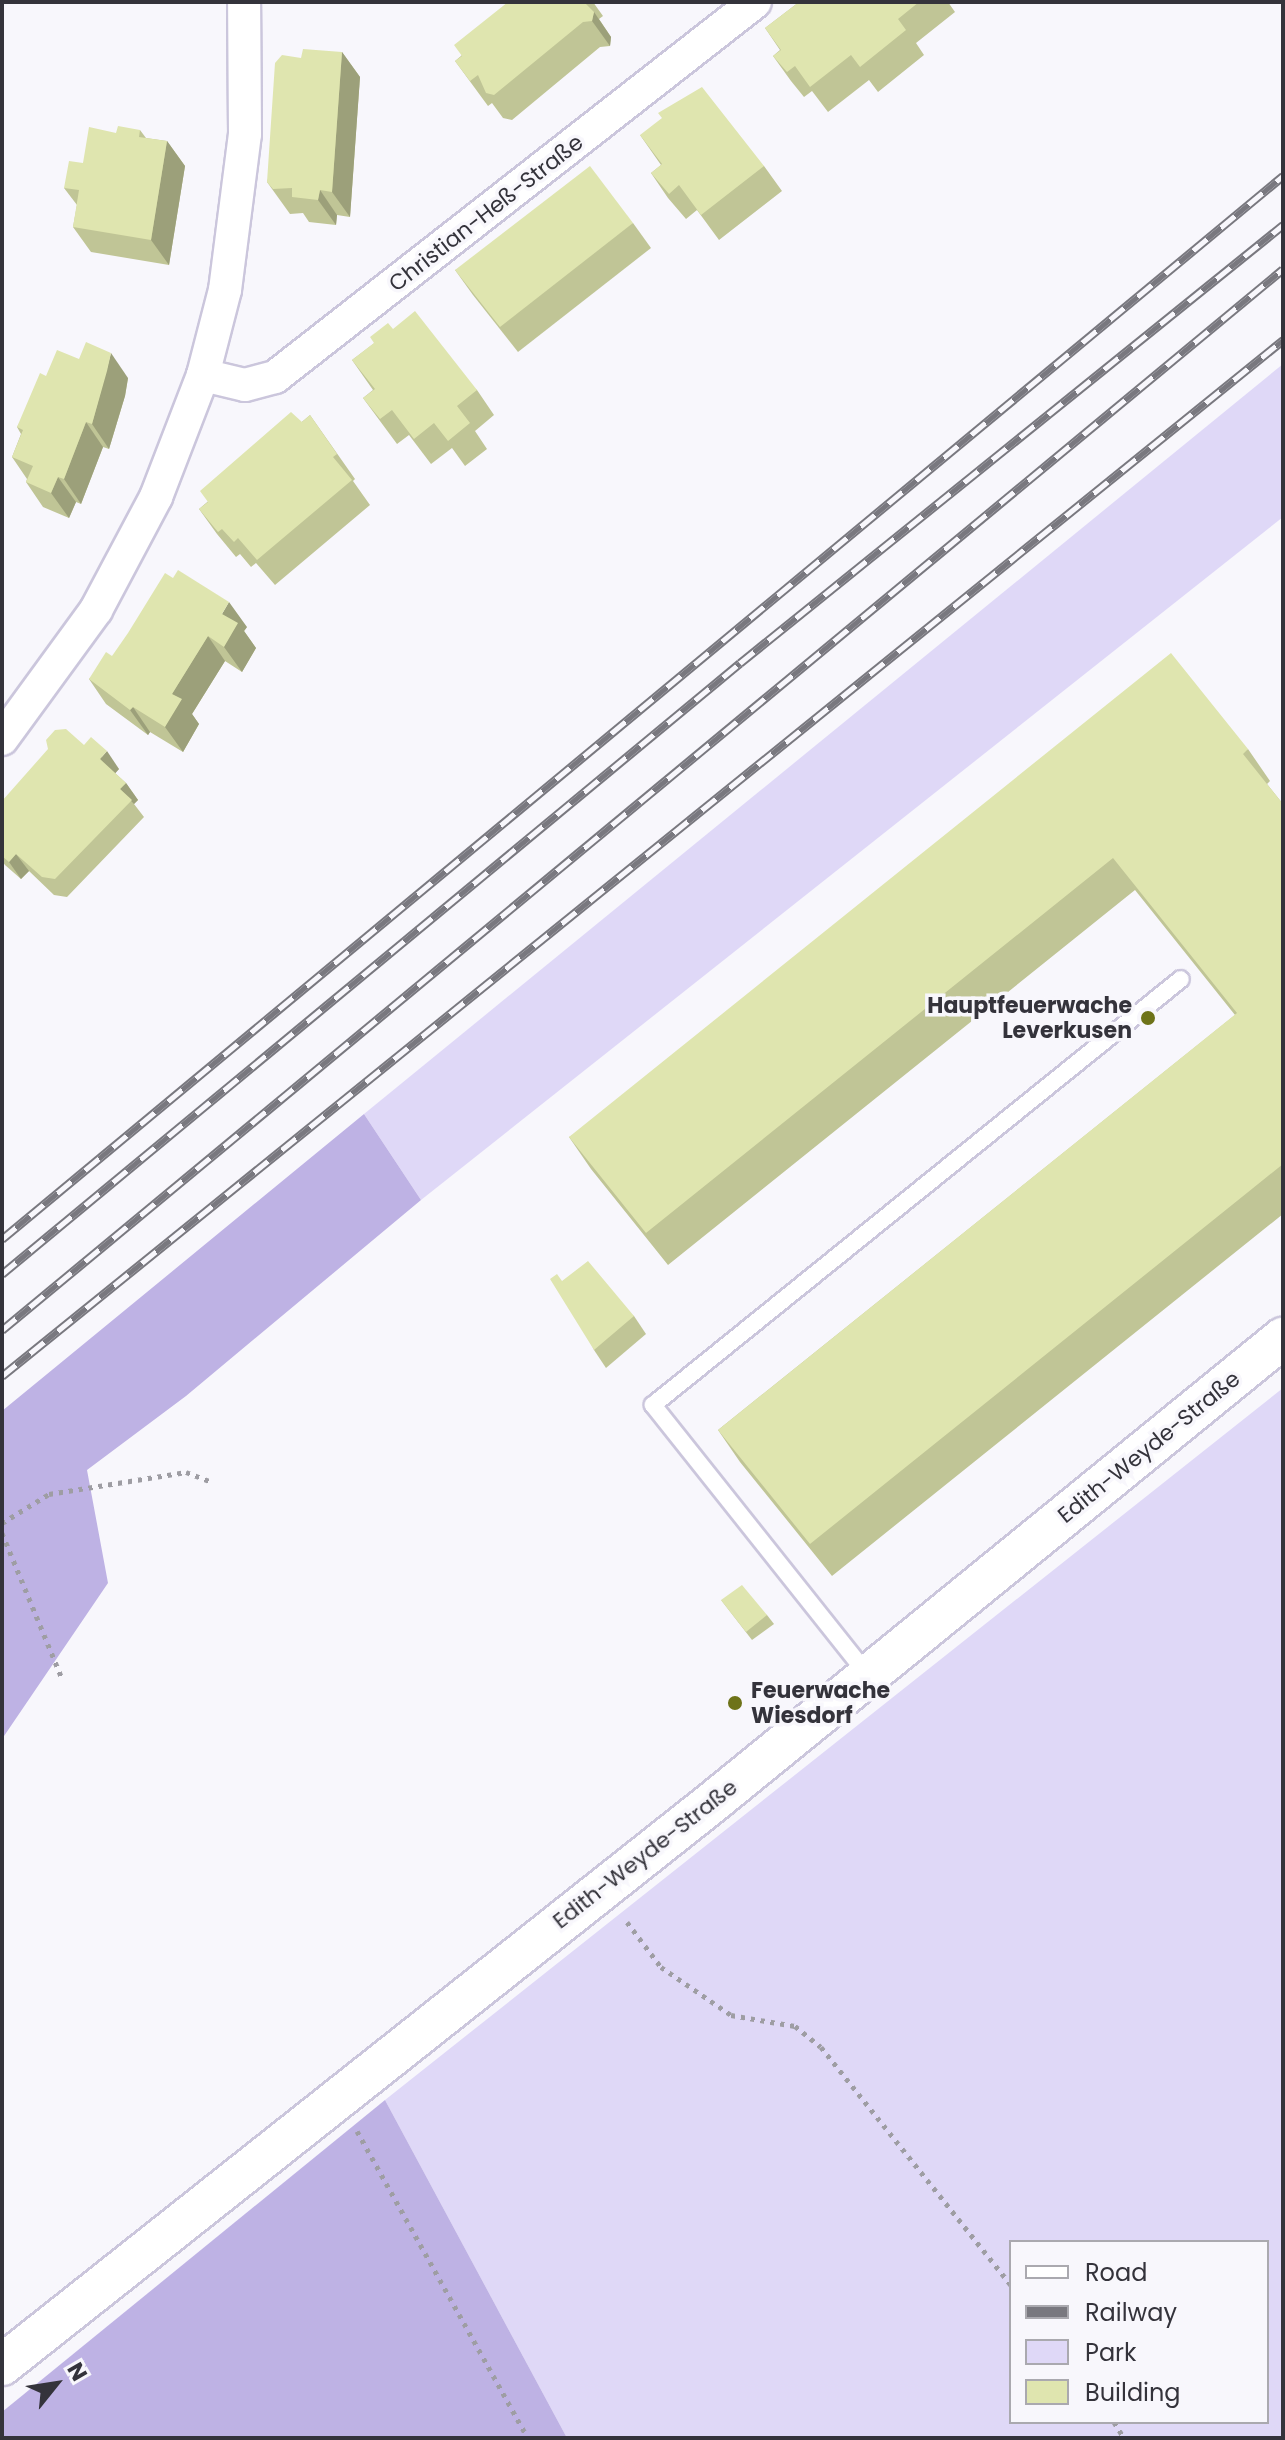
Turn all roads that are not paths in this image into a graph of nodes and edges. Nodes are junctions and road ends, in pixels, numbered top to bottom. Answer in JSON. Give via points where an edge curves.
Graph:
{"nodes":[{"id":1,"x":244,"y":2,"type":"edge"},
{"id":2,"x":755,"y":2,"type":"edge"},
{"id":3,"x":203,"y":375,"type":"junction"},
{"id":4,"x":2,"y":739,"type":"edge"},
{"id":5,"x":1181,"y":979,"type":"edge"},
{"id":6,"x":1283,"y":1338,"type":"edge"},
{"id":7,"x":867,"y":1674,"type":"junction"},
{"id":8,"x":2,"y":2365,"type":"edge"}],
"edges":[{"from":1,"to":3,"type":"street","via":[[245,134],[225,290]]},
{"from":2,"to":3,"type":"street","name":"Christian-Heß-Straße","via":[[275,377],[245,385]]},
{"from":3,"to":4,"type":"street","via":[[156,497],[96,610]]},
{"from":5,"to":7,"type":"lane","via":[[653,1405]]},
{"from":6,"to":7,"type":"street","name":"Edith-Weyde-Straße"},
{"from":7,"to":8,"type":"street","name":"Edith-Weyde-Straße"}]}
